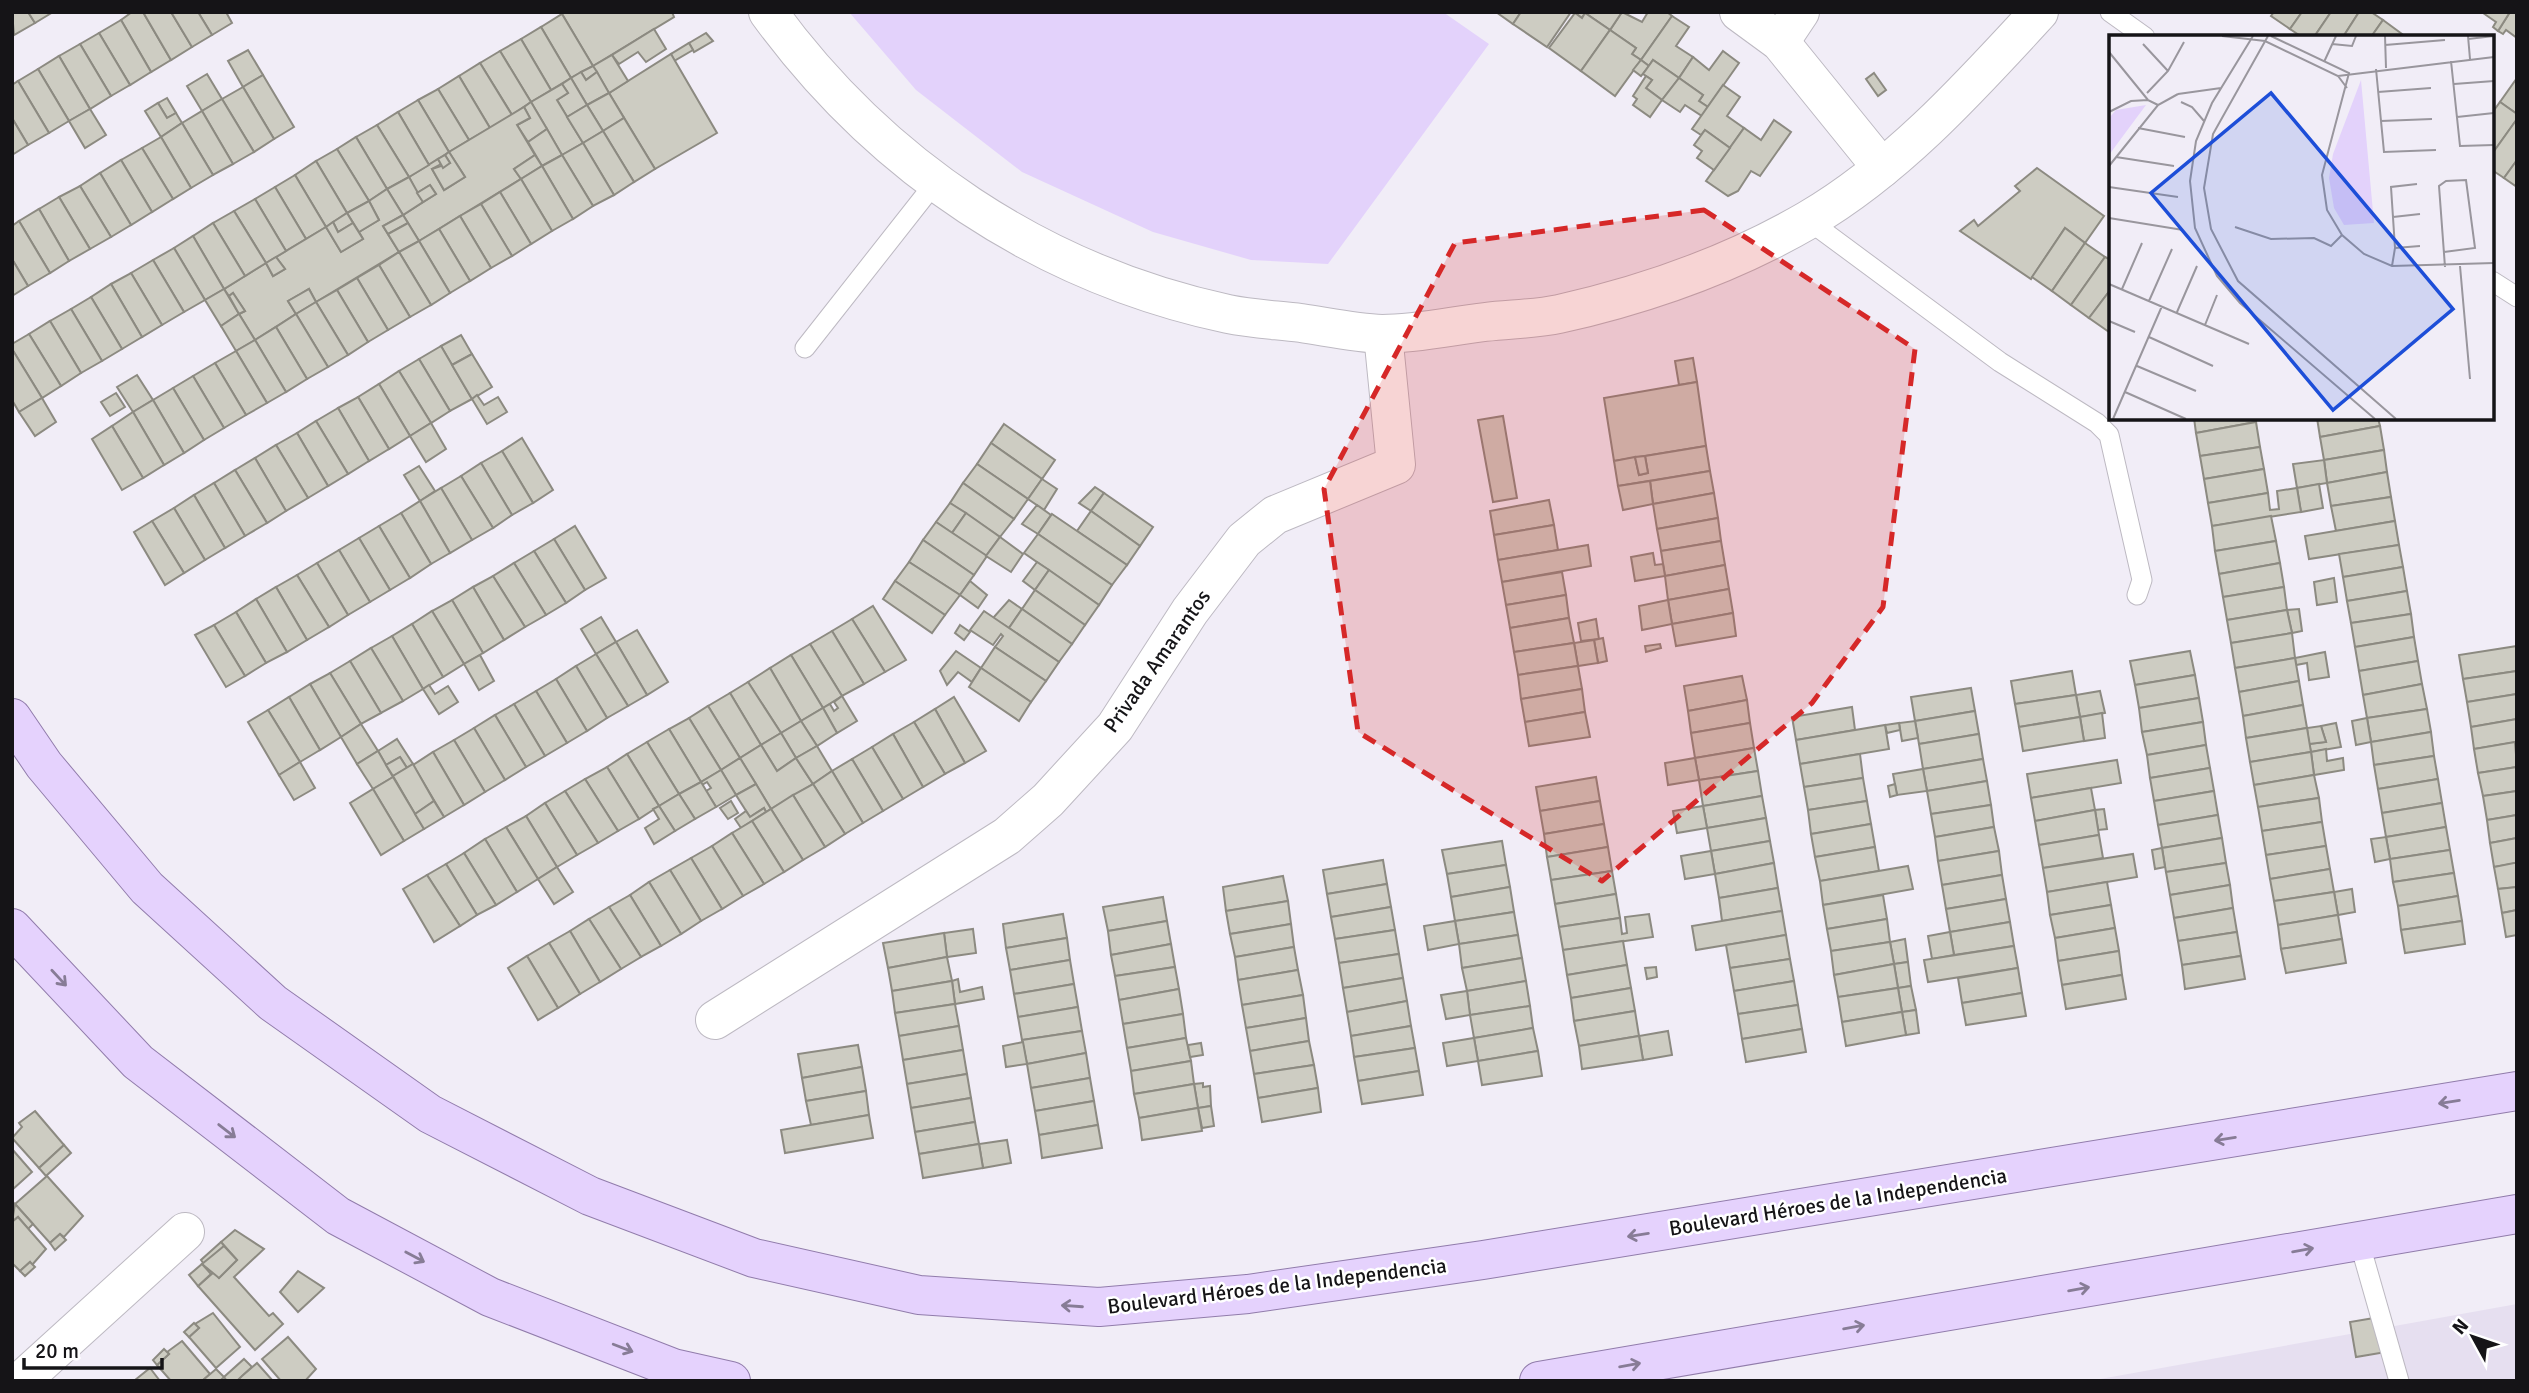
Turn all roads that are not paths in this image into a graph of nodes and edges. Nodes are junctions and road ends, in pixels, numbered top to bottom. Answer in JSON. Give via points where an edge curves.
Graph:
{"nodes":[{"id":1,"x":768,"y":12,"type":"edge"},
{"id":2,"x":1739,"y":12,"type":"edge"},
{"id":3,"x":2039,"y":12,"type":"edge"},
{"id":4,"x":2110,"y":12,"type":"edge"},
{"id":5,"x":1790,"y":27,"type":"edge"},
{"id":6,"x":2142,"y":35,"type":"edge"},
{"id":7,"x":1882,"y":168,"type":"junction"},
{"id":8,"x":934,"y":184,"type":"junction"},
{"id":9,"x":1808,"y":220,"type":"junction"},
{"id":10,"x":2494,"y":282,"type":"edge"},
{"id":11,"x":2517,"y":297,"type":"edge"},
{"id":12,"x":1383,"y":334,"type":"junction"},
{"id":13,"x":805,"y":348,"type":"dead end"},
{"id":14,"x":2137,"y":595,"type":"dead end"},
{"id":15,"x":12,"y":718,"type":"edge"},
{"id":16,"x":12,"y":928,"type":"edge"},
{"id":17,"x":716,"y":1020,"type":"dead end"},
{"id":18,"x":2517,"y":1091,"type":"edge"},
{"id":19,"x":2517,"y":1214,"type":"edge"},
{"id":20,"x":185,"y":1232,"type":"dead end"},
{"id":21,"x":2359,"y":1241,"type":"junction"},
{"id":22,"x":21,"y":1381,"type":"edge"},
{"id":23,"x":731,"y":1381,"type":"edge"},
{"id":24,"x":1539,"y":1381,"type":"edge"},
{"id":25,"x":2399,"y":1381,"type":"edge"}],
"edges":[{"from":1,"to":8,"type":"street","via":[[861,123]]},
{"from":2,"to":5,"type":"street"},
{"from":3,"to":7,"type":"street","via":[[1982,74]]},
{"from":4,"to":6,"type":"lane"},
{"from":5,"to":7,"type":"street"},
{"from":7,"to":9,"type":"street"},
{"from":8,"to":12,"type":"street","via":[[1028,241],[1129,287],[1229,314]]},
{"from":8,"to":13,"type":"lane"},
{"from":9,"to":12,"type":"street","via":[[1713,266],[1618,298],[1557,314]]},
{"from":9,"to":14,"type":"lane","via":[[2000,362],[2109,435],[2142,580]]},
{"from":10,"to":11,"type":"lane"},
{"from":12,"to":17,"type":"street","name":"Privada Amarantos","via":[[1396,465],[1275,515],[1244,540],[1190,611],[1115,727],[1048,800],[1007,836]]},
{"from":18,"to":15,"type":"main road","name":"Boulevard Héroes de la Independencia","one_way":true,"via":[[1483,1261],[1248,1294],[1099,1307],[919,1295],[754,1258],[590,1196],[430,1114],[273,1003],[147,888],[44,765]]},
{"from":16,"to":23,"type":"main road","one_way":true,"via":[[138,1062],[338,1216],[490,1297],[673,1368]]},
{"from":19,"to":21,"type":"main road"},
{"from":20,"to":22,"type":"street"},
{"from":24,"to":21,"type":"main road","one_way":true},
{"from":21,"to":25,"type":"lane"}]}
